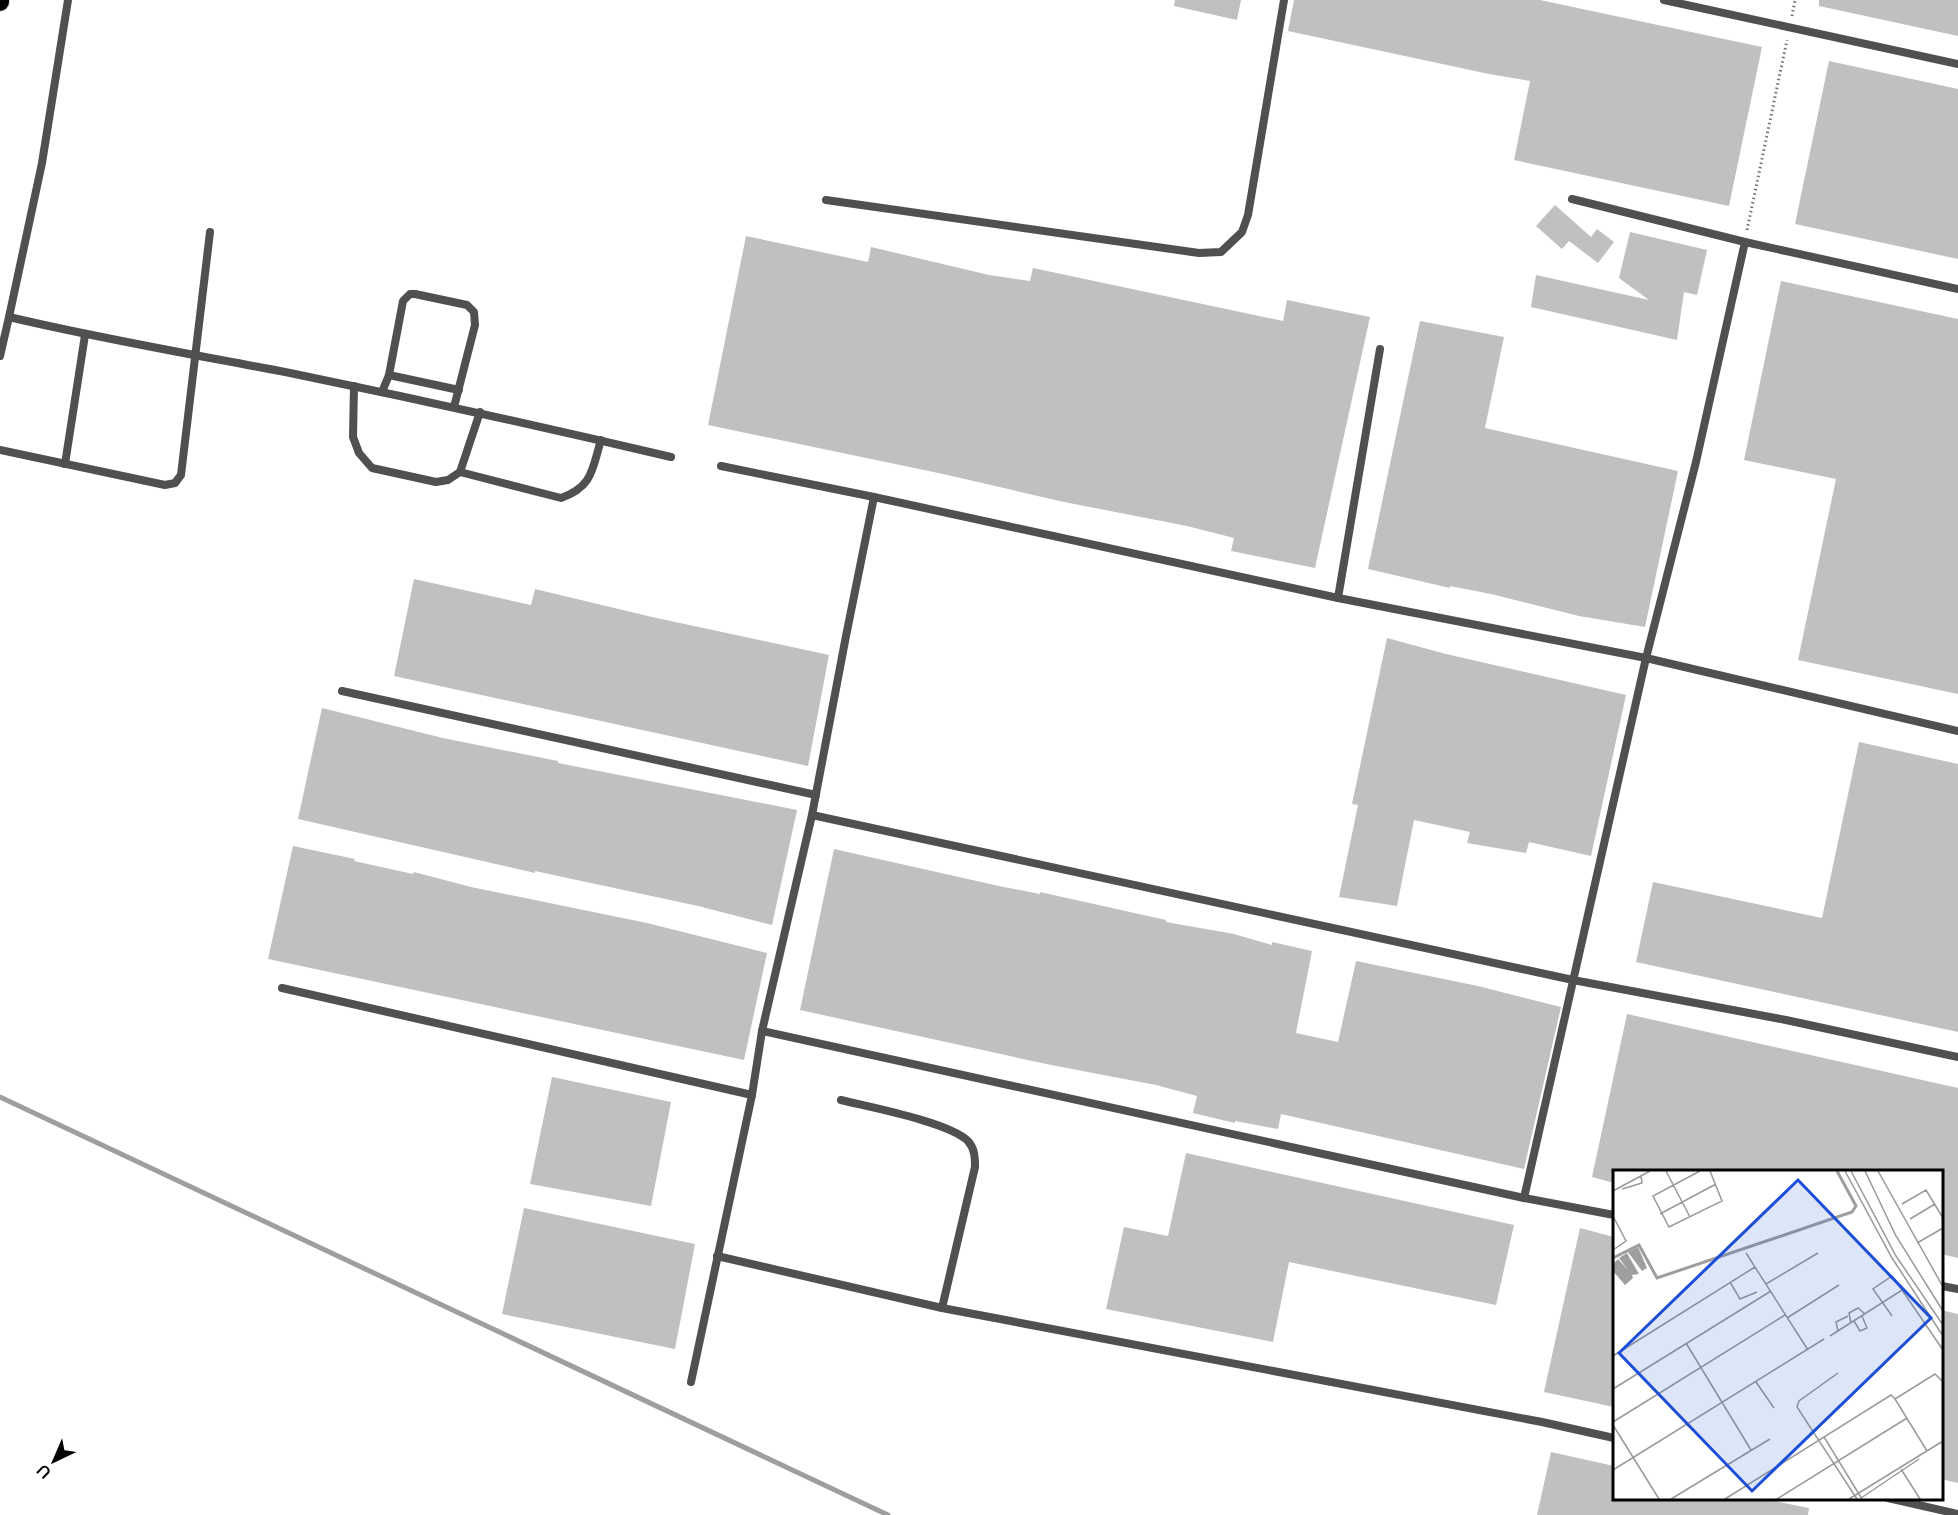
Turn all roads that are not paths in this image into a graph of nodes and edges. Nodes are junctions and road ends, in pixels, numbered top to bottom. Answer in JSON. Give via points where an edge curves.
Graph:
{"nodes":[{"id":1,"x":68,"y":0,"type":"edge"},
{"id":2,"x":1284,"y":0,"type":"edge"},
{"id":3,"x":1664,"y":0,"type":"edge"},
{"id":4,"x":1958,"y":64,"type":"edge"},
{"id":5,"x":1572,"y":199,"type":"dead end"},
{"id":6,"x":826,"y":200,"type":"dead end"},
{"id":7,"x":210,"y":232,"type":"dead end"},
{"id":8,"x":1745,"y":242,"type":"junction"},
{"id":9,"x":1958,"y":289,"type":"edge"},
{"id":10,"x":9,"y":317,"type":"junction"},
{"id":11,"x":85,"y":335,"type":"junction"},
{"id":12,"x":1380,"y":349,"type":"dead end"},
{"id":13,"x":0,"y":356,"type":"edge"},
{"id":14,"x":195,"y":356,"type":"junction"},
{"id":15,"x":389,"y":375,"type":"junction"},
{"id":16,"x":354,"y":386,"type":"junction"},
{"id":17,"x":459,"y":390,"type":"junction"},
{"id":18,"x":382,"y":392,"type":"junction"},
{"id":19,"x":454,"y":407,"type":"junction"},
{"id":20,"x":480,"y":412,"type":"junction"},
{"id":21,"x":601,"y":440,"type":"junction"},
{"id":22,"x":0,"y":450,"type":"edge"},
{"id":23,"x":671,"y":457,"type":"dead end"},
{"id":24,"x":65,"y":464,"type":"junction"},
{"id":25,"x":721,"y":466,"type":"dead end"},
{"id":26,"x":460,"y":472,"type":"junction"},
{"id":27,"x":874,"y":497,"type":"junction"},
{"id":28,"x":1338,"y":598,"type":"junction"},
{"id":29,"x":1646,"y":658,"type":"junction"},
{"id":30,"x":342,"y":691,"type":"dead end"},
{"id":31,"x":1958,"y":731,"type":"edge"},
{"id":32,"x":816,"y":795,"type":"junction"},
{"id":33,"x":812,"y":815,"type":"junction"},
{"id":34,"x":1573,"y":980,"type":"junction"},
{"id":35,"x":282,"y":988,"type":"dead end"},
{"id":36,"x":762,"y":1031,"type":"junction"},
{"id":37,"x":1958,"y":1057,"type":"edge"},
{"id":38,"x":752,"y":1095,"type":"junction"},
{"id":39,"x":841,"y":1100,"type":"dead end"},
{"id":40,"x":1524,"y":1198,"type":"junction"},
{"id":41,"x":1613,"y":1215,"type":"edge"},
{"id":42,"x":717,"y":1256,"type":"junction"},
{"id":43,"x":1943,"y":1286,"type":"edge"},
{"id":44,"x":1958,"y":1289,"type":"edge"},
{"id":45,"x":942,"y":1308,"type":"junction"},
{"id":46,"x":691,"y":1382,"type":"dead end"},
{"id":47,"x":1613,"y":1438,"type":"edge"},
{"id":48,"x":1897,"y":1500,"type":"edge"},
{"id":49,"x":1958,"y":1514,"type":"edge"}],
"edges":[{"from":1,"to":10,"type":"lane","via":[[42,163]]},
{"from":2,"to":6,"type":"lane","via":[[1248,215],[1242,232],[1221,252],[1199,253]]},
{"from":3,"to":4,"type":"lane"},
{"from":5,"to":8,"type":"lane"},
{"from":7,"to":14,"type":"lane"},
{"from":8,"to":9,"type":"lane"},
{"from":8,"to":29,"type":"lane","via":[[1696,462]]},
{"from":10,"to":11,"type":"lane"},
{"from":10,"to":13,"type":"lane"},
{"from":11,"to":14,"type":"lane"},
{"from":11,"to":24,"type":"lane"},
{"from":12,"to":28,"type":"lane"},
{"from":14,"to":16,"type":"lane"},
{"from":14,"to":24,"type":"lane","via":[[181,475],[175,483],[165,485]]},
{"from":15,"to":17,"type":"lane"},
{"from":15,"to":17,"type":"lane","via":[[403,301],[410,294],[468,305],[474,312],[475,325]]},
{"from":15,"to":18,"type":"lane"},
{"from":16,"to":18,"type":"lane"},
{"from":16,"to":26,"type":"lane","via":[[353,437],[359,453],[372,468],[436,482]]},
{"from":17,"to":19,"type":"lane"},
{"from":18,"to":19,"type":"lane"},
{"from":19,"to":20,"type":"lane"},
{"from":20,"to":21,"type":"lane"},
{"from":20,"to":26,"type":"lane"},
{"from":21,"to":23,"type":"lane"},
{"from":21,"to":26,"type":"lane","via":[[588,481],[576,493],[561,498]]},
{"from":22,"to":24,"type":"lane"},
{"from":25,"to":27,"type":"lane"},
{"from":27,"to":28,"type":"lane"},
{"from":27,"to":32,"type":"lane"},
{"from":28,"to":29,"type":"lane"},
{"from":29,"to":31,"type":"lane"},
{"from":29,"to":34,"type":"lane"},
{"from":30,"to":32,"type":"lane"},
{"from":32,"to":33,"type":"lane"},
{"from":33,"to":34,"type":"lane"},
{"from":33,"to":36,"type":"lane"},
{"from":34,"to":37,"type":"lane"},
{"from":34,"to":40,"type":"lane"},
{"from":35,"to":38,"type":"lane"},
{"from":36,"to":38,"type":"lane"},
{"from":36,"to":40,"type":"lane"},
{"from":38,"to":42,"type":"lane"},
{"from":39,"to":45,"type":"lane","via":[[955,1132],[969,1142],[975,1153]]},
{"from":40,"to":41,"type":"lane"},
{"from":42,"to":45,"type":"lane"},
{"from":42,"to":46,"type":"lane"},
{"from":43,"to":44,"type":"lane"},
{"from":45,"to":47,"type":"lane"},
{"from":48,"to":49,"type":"lane"}]}
